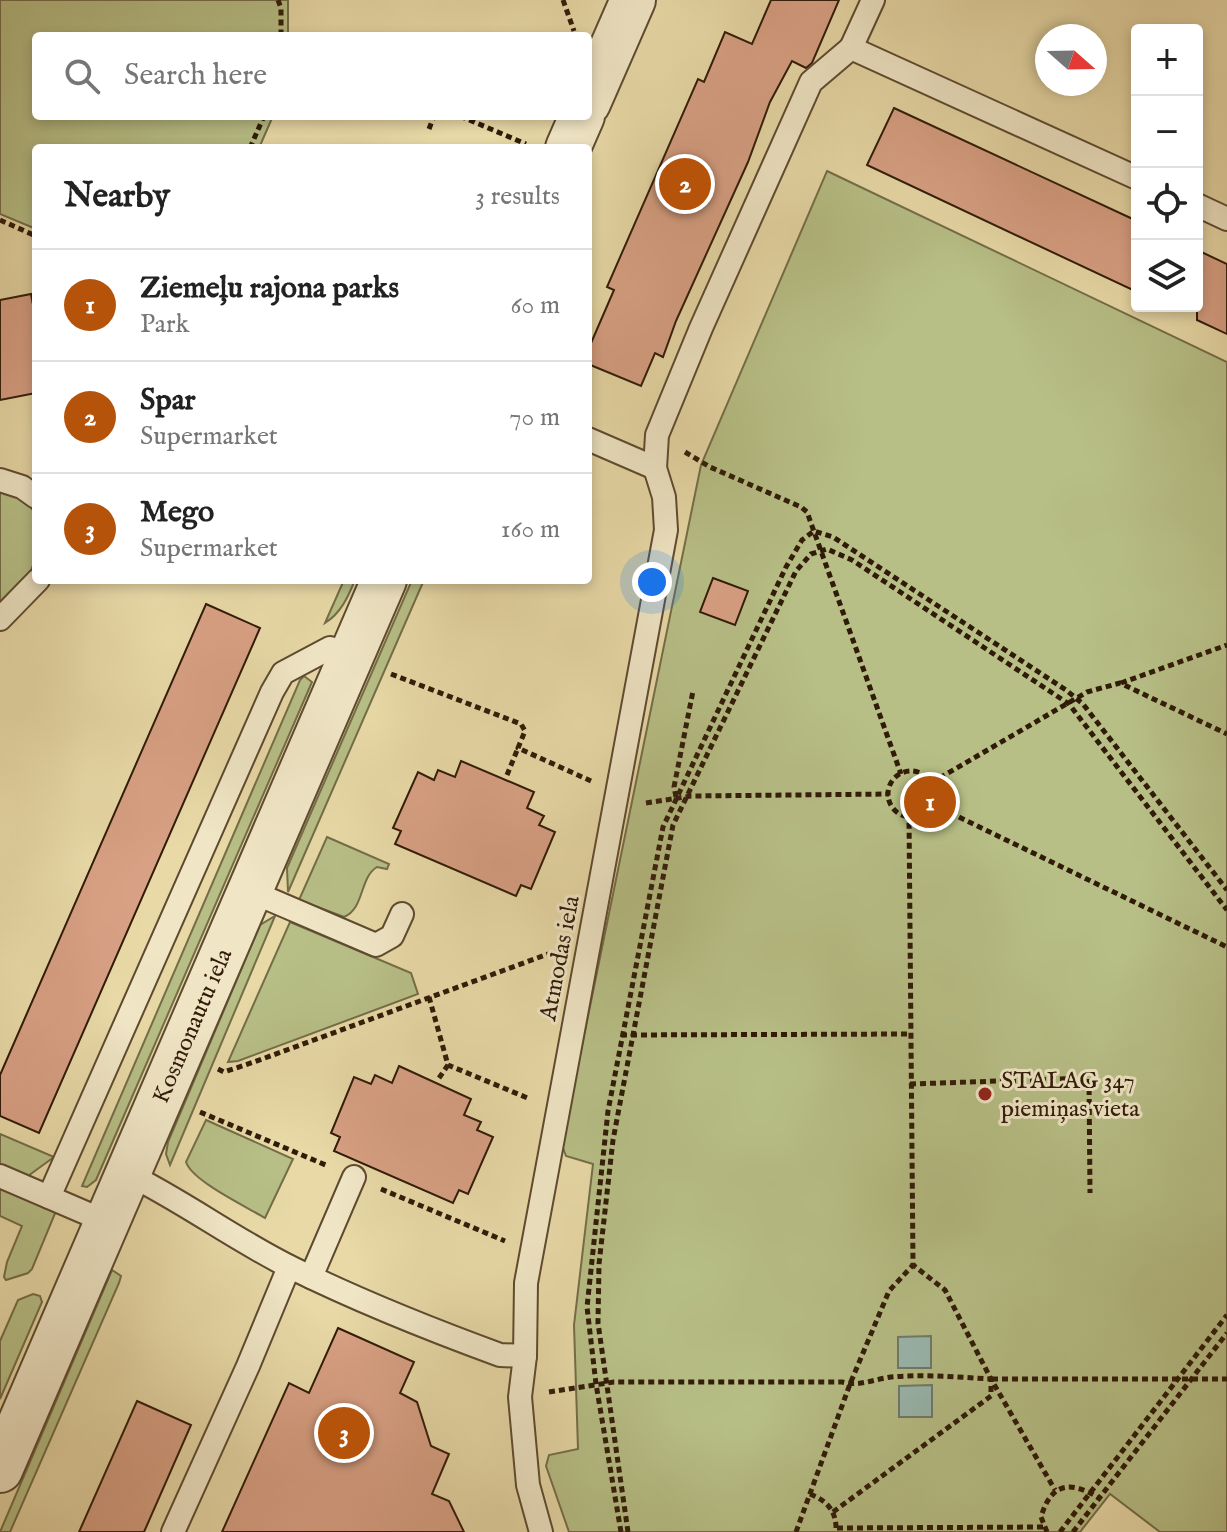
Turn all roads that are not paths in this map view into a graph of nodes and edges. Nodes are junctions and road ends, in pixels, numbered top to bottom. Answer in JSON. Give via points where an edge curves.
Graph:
{"nodes":[{"id":1,"x":633,"y":0,"type":"edge"},
{"id":2,"x":873,"y":0,"type":"edge"},
{"id":3,"x":851,"y":48,"type":"junction"},
{"id":4,"x":592,"y":93,"type":"edge"},
{"id":5,"x":580,"y":120,"type":"edge"},
{"id":6,"x":570,"y":144,"type":"edge"},
{"id":7,"x":1131,"y":175,"type":"edge"},
{"id":8,"x":1203,"y":208,"type":"edge"},
{"id":9,"x":1227,"y":219,"type":"edge"},
{"id":10,"x":592,"y":441,"type":"edge"},
{"id":11,"x":655,"y":468,"type":"junction"},
{"id":12,"x":0,"y":480,"type":"edge"},
{"id":13,"x":32,"y":494,"type":"edge"},
{"id":14,"x":34,"y":584,"type":"edge"},
{"id":15,"x":382,"y":584,"type":"edge"},
{"id":16,"x":0,"y":619,"type":"edge"},
{"id":17,"x":352,"y":657,"type":"junction"},
{"id":18,"x":250,"y":891,"type":"junction"},
{"id":19,"x":402,"y":914,"type":"dead end"},
{"id":20,"x":128,"y":1174,"type":"junction"},
{"id":21,"x":0,"y":1176,"type":"edge"},
{"id":22,"x":354,"y":1177,"type":"dead end"},
{"id":23,"x":49,"y":1197,"type":"junction"},
{"id":24,"x":107,"y":1222,"type":"junction"},
{"id":25,"x":289,"y":1267,"type":"junction"},
{"id":26,"x":311,"y":1277,"type":"junction"},
{"id":27,"x":525,"y":1356,"type":"junction"},
{"id":28,"x":0,"y":1470,"type":"edge"},
{"id":29,"x":173,"y":1532,"type":"edge"},
{"id":30,"x":541,"y":1532,"type":"edge"}],
"edges":[{"from":1,"to":4,"type":"street"},
{"from":2,"to":3,"type":"lane"},
{"from":3,"to":7,"type":"lane"},
{"from":3,"to":11,"type":"lane","name":"Atmodas iela","via":[[811,82],[657,435]]},
{"from":5,"to":6,"type":"street"},
{"from":8,"to":9,"type":"lane"},
{"from":10,"to":11,"type":"lane"},
{"from":11,"to":27,"type":"lane","name":"Atmodas iela","via":[[666,530],[526,1283]]},
{"from":12,"to":13,"type":"lane"},
{"from":14,"to":16,"type":"lane"},
{"from":15,"to":17,"type":"street","name":"Kosmonautu iela"},
{"from":17,"to":18,"type":"street","name":"Kosmonautu iela"},
{"from":17,"to":23,"type":"lane","via":[[330,648],[283,673],[272,692]]},
{"from":18,"to":19,"type":"lane","via":[[376,945],[392,936]]},
{"from":18,"to":20,"type":"street","name":"Kosmonautu iela"},
{"from":20,"to":24,"type":"street","name":"Kosmonautu iela"},
{"from":20,"to":25,"type":"lane"},
{"from":21,"to":23,"type":"lane"},
{"from":22,"to":26,"type":"lane"},
{"from":23,"to":24,"type":"lane"},
{"from":24,"to":28,"type":"street","name":"Kosmonautu iela"},
{"from":25,"to":26,"type":"lane"},
{"from":25,"to":29,"type":"lane"},
{"from":26,"to":27,"type":"lane","via":[[500,1355]]},
{"from":27,"to":30,"type":"lane","name":"Atmodas iela","via":[[520,1397],[528,1485]]}]}
